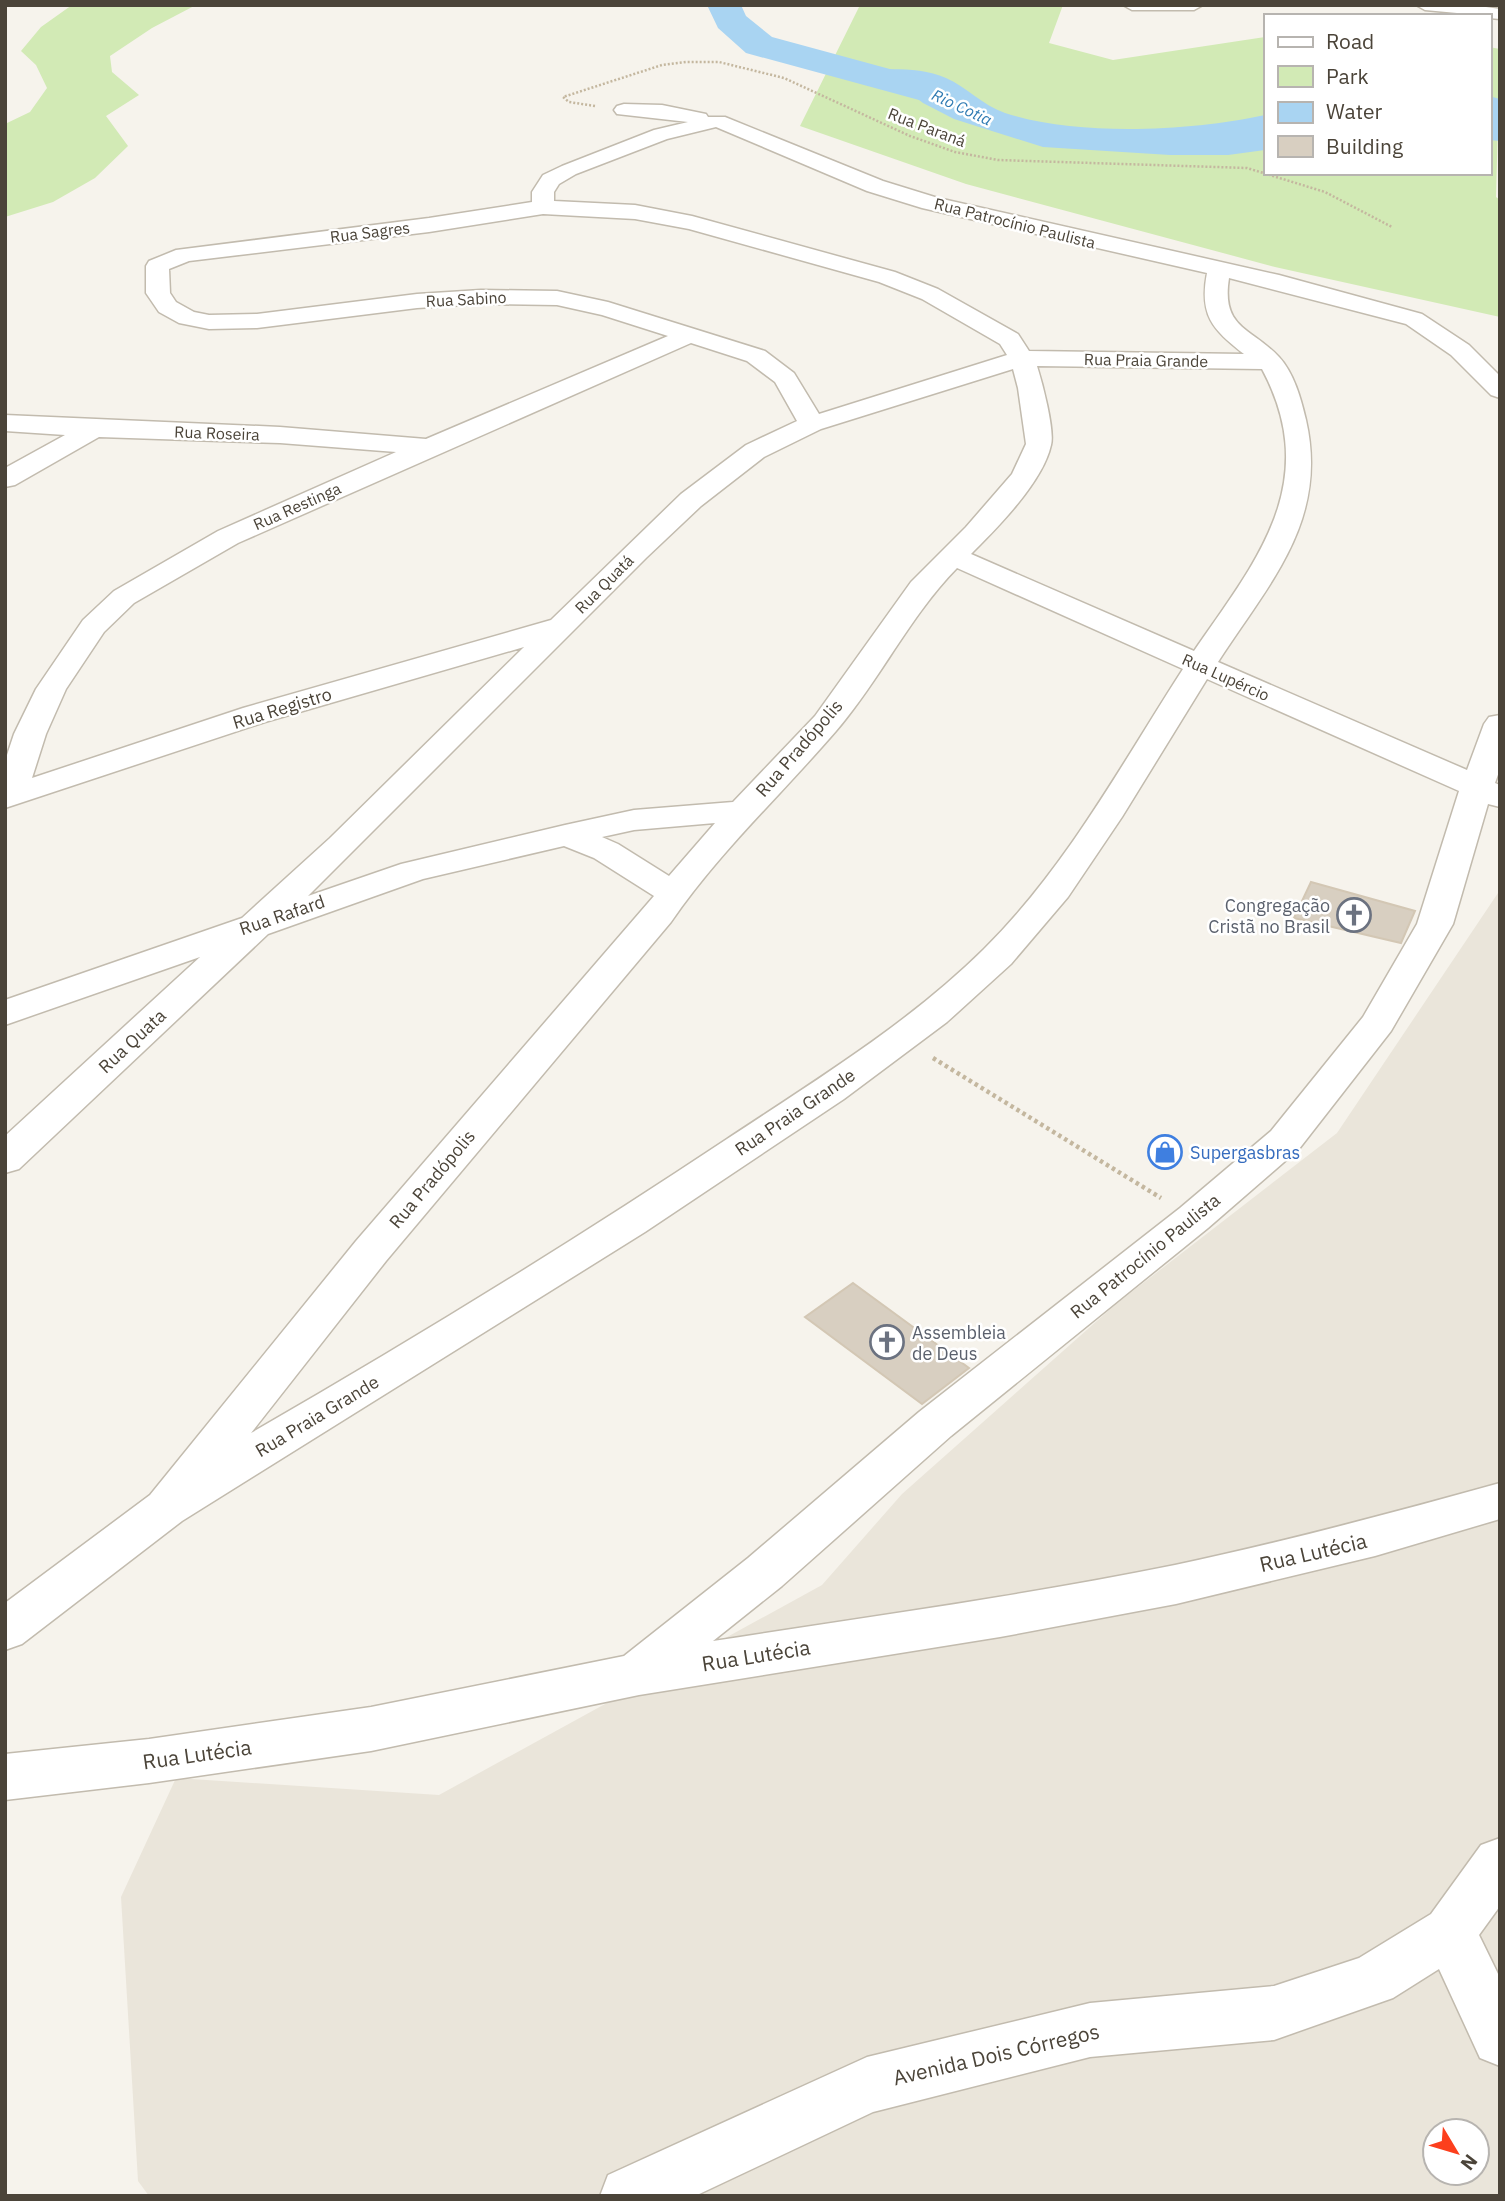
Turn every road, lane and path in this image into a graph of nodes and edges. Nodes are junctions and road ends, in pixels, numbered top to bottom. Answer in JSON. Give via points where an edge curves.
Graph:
{"nodes":[{"id":1,"x":1132,"y":5,"type":"edge"},
{"id":2,"x":1194,"y":5,"type":"edge"},
{"id":3,"x":1425,"y":5,"type":"edge"},
{"id":4,"x":1500,"y":14,"type":"edge"},
{"id":5,"x":624,"y":110,"type":"joint"},
{"id":6,"x":718,"y":121,"type":"junction"},
{"id":7,"x":1264,"y":173,"type":"edge"},
{"id":8,"x":1270,"y":175,"type":"edge"},
{"id":9,"x":542,"y":207,"type":"junction"},
{"id":10,"x":1392,"y":227,"type":"dead end"},
{"id":11,"x":196,"y":253,"type":"joint"},
{"id":12,"x":1219,"y":270,"type":"junction"},
{"id":13,"x":690,"y":335,"type":"junction"},
{"id":14,"x":1022,"y":358,"type":"junction"},
{"id":15,"x":1270,"y":362,"type":"junction"},
{"id":16,"x":1500,"y":390,"type":"edge"},
{"id":17,"x":5,"y":422,"type":"edge"},
{"id":18,"x":812,"y":424,"type":"junction"},
{"id":19,"x":94,"y":429,"type":"junction"},
{"id":20,"x":429,"y":447,"type":"junction"},
{"id":21,"x":5,"y":479,"type":"edge"},
{"id":22,"x":952,"y":556,"type":"junction"},
{"id":23,"x":562,"y":627,"type":"junction"},
{"id":24,"x":1199,"y":666,"type":"junction"},
{"id":25,"x":1500,"y":724,"type":"edge"},
{"id":26,"x":1488,"y":792,"type":"edge"},
{"id":27,"x":8,"y":797,"type":"edge"},
{"id":28,"x":743,"y":811,"type":"junction"},
{"id":29,"x":565,"y":835,"type":"junction"},
{"id":30,"x":342,"y":845,"type":"junction"},
{"id":31,"x":388,"y":879,"type":"junction"},
{"id":32,"x":673,"y":893,"type":"junction"},
{"id":33,"x":259,"y":923,"type":"junction"},
{"id":34,"x":5,"y":1013,"type":"edge"},
{"id":35,"x":903,"y":1039,"type":"junction"},
{"id":36,"x":5,"y":1159,"type":"edge"},
{"id":37,"x":1194,"y":1218,"type":"junction"},
{"id":38,"x":1500,"y":1501,"type":"edge"},
{"id":39,"x":166,"y":1508,"type":"junction"},
{"id":40,"x":5,"y":1630,"type":"edge"},
{"id":41,"x":639,"y":1674,"type":"junction"},
{"id":42,"x":5,"y":1777,"type":"edge"},
{"id":43,"x":1500,"y":1862,"type":"edge"},
{"id":44,"x":1450,"y":1932,"type":"junction"},
{"id":45,"x":1500,"y":2039,"type":"edge"},
{"id":46,"x":629,"y":2196,"type":"edge"}],
"edges":[{"from":1,"to":2,"type":"street"},
{"from":3,"to":4,"type":"street"},
{"from":5,"to":6,"type":"street","name":"Rua Patrocínio Paulista"},
{"from":5,"to":7,"type":"path","name":"Rua Paraná","via":[[579,105],[563,97],[664,64],[724,63],[797,85],[968,156],[1247,168]]},
{"from":6,"to":9,"type":"street","via":[[661,134],[569,170],[551,180],[543,192]]},
{"from":6,"to":12,"type":"street","name":"Rua Patrocínio Paulista","via":[[875,186]]},
{"from":8,"to":10,"type":"path","name":"Rua Paraná","via":[[1325,192]]},
{"from":9,"to":11,"type":"street","name":"Rua Sagres"},
{"from":9,"to":14,"type":"street","name":"Rua Pradópolis","via":[[635,212],[692,223],[887,277],[930,293],[987,325],[1009,339]]},
{"from":11,"to":13,"type":"street","name":"Rua Sabino","via":[[157,266],[158,293],[167,307],[187,318],[209,322],[509,296],[557,298]]},
{"from":12,"to":15,"type":"street","via":[[1217,316],[1231,334]]},
{"from":12,"to":16,"type":"street","name":"Rua Patrocínio Paulista","via":[[1414,319],[1460,350]]},
{"from":13,"to":18,"type":"street","name":"Rua Sabino","via":[[756,356],[785,378]]},
{"from":13,"to":20,"type":"street","name":"Rua Restinga"},
{"from":14,"to":15,"type":"street","name":"Rua Praia Grande"},
{"from":14,"to":18,"type":"street","name":"Rua Quatá"},
{"from":14,"to":22,"type":"street","name":"Rua Pradópolis","via":[[1039,444],[1024,476]]},
{"from":15,"to":24,"type":"street","name":"Rua Praia Grande","via":[[1299,446],[1297,496],[1280,540]]},
{"from":17,"to":19,"type":"street","name":"Rua Roseira"},
{"from":18,"to":23,"type":"street","name":"Rua Quatá","via":[[755,452],[691,500]]},
{"from":19,"to":20,"type":"street","name":"Rua Roseira","via":[[280,435]]},
{"from":19,"to":21,"type":"street"},
{"from":20,"to":27,"type":"street","name":"Rua Restinga","via":[[228,537],[124,597],[93,626],[51,689]]},
{"from":22,"to":24,"type":"street","name":"Rua Lupércio"},
{"from":22,"to":28,"type":"street","name":"Rua Pradópolis","via":[[921,588],[826,723]]},
{"from":23,"to":27,"type":"street","name":"Rua Registro","via":[[254,715]]},
{"from":23,"to":30,"type":"street","name":"Rua Quatá"},
{"from":24,"to":26,"type":"street","name":"Rua Lupércio"},
{"from":24,"to":35,"type":"street","name":"Rua Praia Grande","via":[[1051,898],[971,982]]},
{"from":25,"to":26,"type":"street","name":"Rua Patrocínio Paulista"},
{"from":26,"to":37,"type":"street","name":"Rua Patrocínio Paulista","via":[[1435,924],[1378,1023],[1285,1140]]},
{"from":28,"to":29,"type":"street","name":"Rua Rafard","via":[[661,816]]},
{"from":28,"to":32,"type":"street","name":"Rua Pradópolis"},
{"from":29,"to":31,"type":"street","name":"Rua Rafard"},
{"from":29,"to":32,"type":"street","via":[[606,851]]},
{"from":30,"to":31,"type":"street"},
{"from":30,"to":33,"type":"street","name":"Rua Quatá"},
{"from":31,"to":33,"type":"street","name":"Rua Rafard"},
{"from":32,"to":39,"type":"street","name":"Rua Pradópolis","via":[[370,1251]]},
{"from":33,"to":34,"type":"street","name":"Rua Rafard"},
{"from":33,"to":36,"type":"street","name":"Rua Quata"},
{"from":35,"to":37,"type":"path"},
{"from":35,"to":39,"type":"street","name":"Rua Praia Grande","via":[[594,1248]]},
{"from":37,"to":41,"type":"street","name":"Rua Patrocínio Paulista","via":[[935,1424]]},
{"from":38,"to":41,"type":"street","name":"Rua Lutécia","via":[[1375,1537],[1177,1584]]},
{"from":39,"to":40,"type":"street","name":"Rua Praia Grande"},
{"from":41,"to":42,"type":"street","name":"Rua Lutécia","via":[[371,1729]]},
{"from":43,"to":44,"type":"street","name":"Avenida Dois Córregos"},
{"from":44,"to":45,"type":"street"},
{"from":44,"to":46,"type":"street","name":"Avenida Dois Córregos","via":[[1374,1979],[1274,2013],[1090,2030],[867,2085]]}]}
